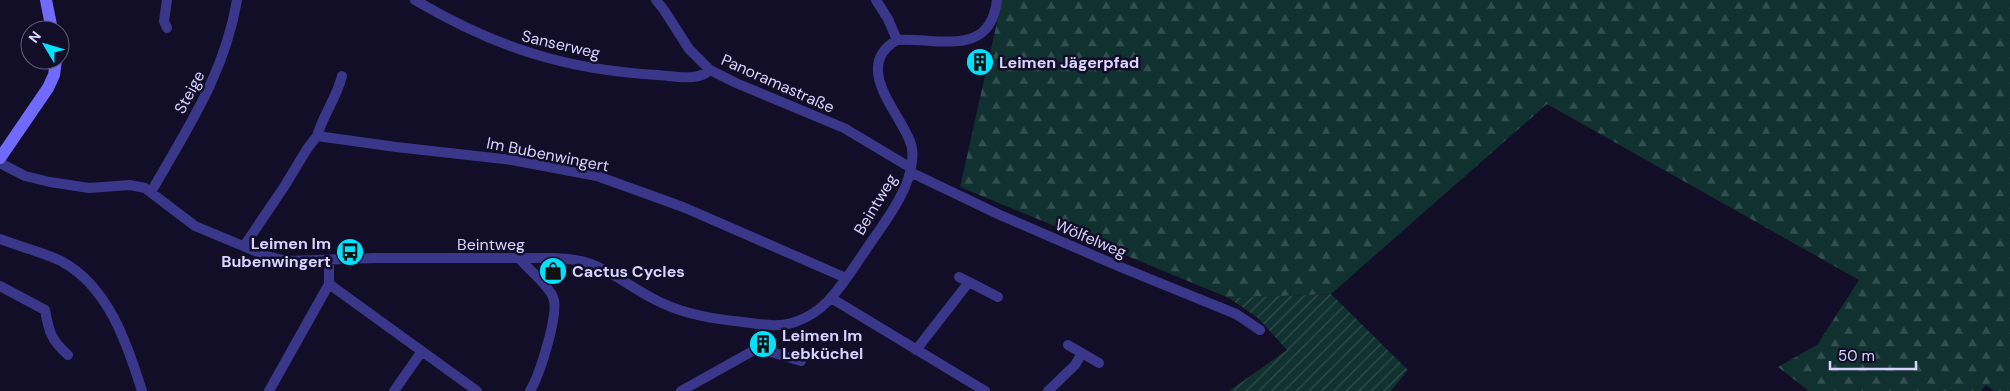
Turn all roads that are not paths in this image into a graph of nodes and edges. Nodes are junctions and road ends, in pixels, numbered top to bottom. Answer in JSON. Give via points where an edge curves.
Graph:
{"nodes":[{"id":1,"x":46,"y":0,"type":"edge"},
{"id":2,"x":167,"y":0,"type":"edge"},
{"id":3,"x":237,"y":0,"type":"edge"},
{"id":4,"x":415,"y":0,"type":"edge"},
{"id":5,"x":656,"y":0,"type":"edge"},
{"id":6,"x":876,"y":0,"type":"edge"},
{"id":7,"x":997,"y":0,"type":"edge"},
{"id":8,"x":50,"y":20,"type":"edge"},
{"id":9,"x":167,"y":28,"type":"dead end"},
{"id":10,"x":897,"y":40,"type":"junction"},
{"id":11,"x":55,"y":70,"type":"edge"},
{"id":12,"x":710,"y":70,"type":"junction"},
{"id":13,"x":342,"y":76,"type":"dead end"},
{"id":14,"x":317,"y":136,"type":"junction"},
{"id":15,"x":0,"y":158,"type":"edge"},
{"id":16,"x":0,"y":163,"type":"edge"},
{"id":17,"x":911,"y":170,"type":"junction"},
{"id":18,"x":151,"y":192,"type":"junction"},
{"id":19,"x":0,"y":239,"type":"edge"},
{"id":20,"x":244,"y":246,"type":"junction"},
{"id":21,"x":520,"y":259,"type":"junction"},
{"id":22,"x":329,"y":260,"type":"junction"},
{"id":23,"x":846,"y":278,"type":"junction"},
{"id":24,"x":329,"y":284,"type":"junction"},
{"id":25,"x":0,"y":286,"type":"edge"},
{"id":26,"x":998,"y":297,"type":"dead end"},
{"id":27,"x":831,"y":298,"type":"junction"},
{"id":28,"x":1260,"y":330,"type":"dead end"},
{"id":29,"x":1068,"y":345,"type":"dead end"},
{"id":30,"x":916,"y":350,"type":"junction"},
{"id":31,"x":422,"y":351,"type":"junction"},
{"id":32,"x":1082,"y":353,"type":"junction"},
{"id":33,"x":68,"y":355,"type":"dead end"},
{"id":34,"x":801,"y":361,"type":"dead end"},
{"id":35,"x":1099,"y":363,"type":"dead end"},
{"id":36,"x":142,"y":391,"type":"edge"},
{"id":37,"x":269,"y":391,"type":"edge"},
{"id":38,"x":394,"y":391,"type":"edge"},
{"id":39,"x":477,"y":391,"type":"edge"},
{"id":40,"x":530,"y":391,"type":"edge"},
{"id":41,"x":681,"y":391,"type":"edge"},
{"id":42,"x":984,"y":391,"type":"edge"},
{"id":43,"x":1048,"y":391,"type":"edge"}],
"edges":[{"from":1,"to":8,"type":"street"},
{"from":2,"to":9,"type":"street","via":[[164,21]]},
{"from":3,"to":18,"type":"street","name":"Steige","via":[[226,49],[213,82]]},
{"from":4,"to":12,"type":"street","name":"Sanserweg","via":[[494,42],[553,60],[635,74],[690,77]]},
{"from":5,"to":12,"type":"street","name":"Panoramastraße","via":[[689,49]]},
{"from":6,"to":10,"type":"street"},
{"from":7,"to":10,"type":"street","via":[[990,24],[971,39],[953,43]]},
{"from":10,"to":17,"type":"street","via":[[882,57],[879,81],[910,140]]},
{"from":11,"to":15,"type":"street","via":[[48,88]]},
{"from":12,"to":17,"type":"street","name":"Panoramastraße","via":[[844,128]]},
{"from":13,"to":14,"type":"street"},
{"from":14,"to":20,"type":"street"},
{"from":14,"to":23,"type":"street","name":"Im Bubenwingert","via":[[512,160],[597,176],[683,207]]},
{"from":16,"to":18,"type":"street","name":"Beintweg","via":[[25,176],[50,182],[89,188],[136,186]]},
{"from":17,"to":23,"type":"street","name":"Beintweg","via":[[896,203]]},
{"from":17,"to":28,"type":"street","name":"Wölfelweg","via":[[1000,215],[1236,314]]},
{"from":18,"to":20,"type":"street","name":"Beintweg","via":[[195,226]]},
{"from":19,"to":36,"type":"street","via":[[60,261],[88,282],[107,306],[128,347]]},
{"from":20,"to":22,"type":"street","name":"Beintweg","via":[[287,261]]},
{"from":21,"to":22,"type":"street","name":"Beintweg"},
{"from":21,"to":27,"type":"street","name":"Beintweg","via":[[561,258],[584,262],[605,270],[675,309],[770,326],[801,320]]},
{"from":21,"to":40,"type":"street","via":[[550,292],[554,301],[546,348]]},
{"from":22,"to":24,"type":"street"},
{"from":23,"to":27,"type":"street","name":"Beintweg"},
{"from":24,"to":31,"type":"street"},
{"from":24,"to":37,"type":"street"},
{"from":25,"to":33,"type":"street","via":[[46,310],[50,333]]},
{"from":26,"to":30,"type":"street","via":[[964,280]]},
{"from":27,"to":30,"type":"street"},
{"from":29,"to":32,"type":"street"},
{"from":30,"to":42,"type":"street"},
{"from":31,"to":38,"type":"street"},
{"from":31,"to":39,"type":"street"},
{"from":32,"to":35,"type":"street"},
{"from":32,"to":43,"type":"street","via":[[1075,365]]},
{"from":34,"to":41,"type":"street","via":[[758,348]]}]}
